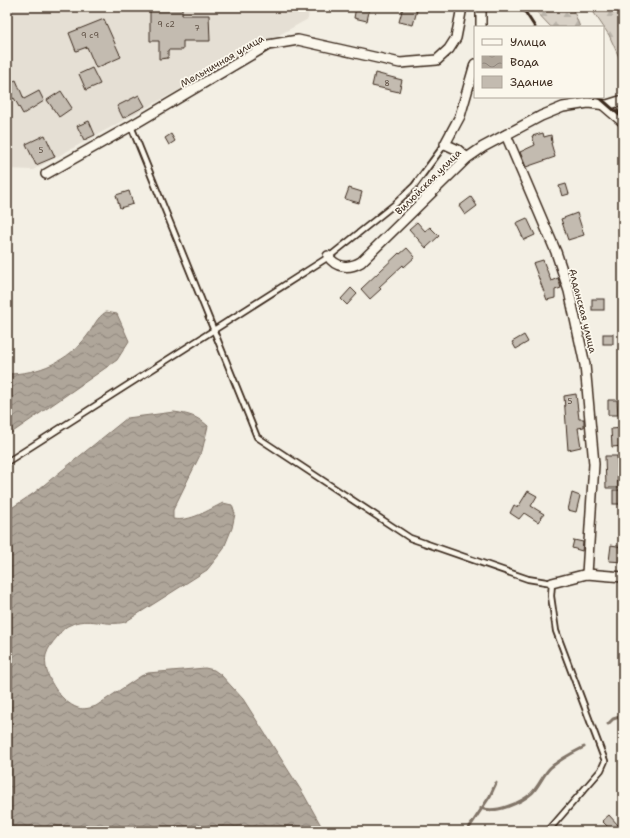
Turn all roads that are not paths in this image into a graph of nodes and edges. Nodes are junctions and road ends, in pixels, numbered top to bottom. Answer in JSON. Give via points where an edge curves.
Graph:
{"nodes":[{"id":1,"x":462,"y":7,"type":"edge"},
{"id":2,"x":481,"y":7,"type":"edge"},
{"id":3,"x":481,"y":26,"type":"edge"},
{"id":4,"x":474,"y":67,"type":"edge"},
{"id":5,"x":623,"y":100,"type":"edge"},
{"id":6,"x":602,"y":104,"type":"junction"},
{"id":7,"x":623,"y":122,"type":"edge"},
{"id":8,"x":132,"y":126,"type":"junction"},
{"id":9,"x":506,"y":135,"type":"junction"},
{"id":10,"x":445,"y":144,"type":"junction"},
{"id":11,"x":467,"y":158,"type":"junction"},
{"id":12,"x":46,"y":174,"type":"dead end"},
{"id":13,"x":328,"y":256,"type":"junction"},
{"id":14,"x":214,"y":330,"type":"junction"},
{"id":15,"x":7,"y":462,"type":"edge"},
{"id":16,"x":587,"y":574,"type":"junction"},
{"id":17,"x":623,"y":577,"type":"edge"},
{"id":18,"x":552,"y":583,"type":"junction"},
{"id":19,"x":548,"y":831,"type":"edge"}],
"edges":[{"from":1,"to":8,"type":"street","name":"Мельничная улица","via":[[456,38],[437,60],[400,63],[298,40],[268,45]]},
{"from":2,"to":3,"type":"street"},
{"from":4,"to":10,"type":"street","via":[[460,116]]},
{"from":5,"to":6,"type":"street","name":"Вилюйская улица"},
{"from":6,"to":7,"type":"street"},
{"from":6,"to":9,"type":"street","name":"Вилюйская улица","via":[[588,103],[563,107]]},
{"from":8,"to":12,"type":"street","name":"Мельничная улица"},
{"from":8,"to":14,"type":"lane"},
{"from":9,"to":11,"type":"street","name":"Вилюйская улица"},
{"from":9,"to":16,"type":"street","name":"Алданская улица","via":[[556,252],[569,291],[585,365],[594,464]]},
{"from":10,"to":11,"type":"street"},
{"from":10,"to":13,"type":"lane","via":[[414,186]]},
{"from":11,"to":13,"type":"street","name":"Вилюйская улица","via":[[361,262],[344,267],[333,263]]},
{"from":13,"to":14,"type":"lane"},
{"from":14,"to":15,"type":"lane"},
{"from":14,"to":18,"type":"lane","via":[[257,437],[410,538],[528,578]]},
{"from":16,"to":17,"type":"street"},
{"from":16,"to":18,"type":"street"},
{"from":18,"to":19,"type":"lane","via":[[551,596],[556,631],[605,761],[601,770]]}]}
